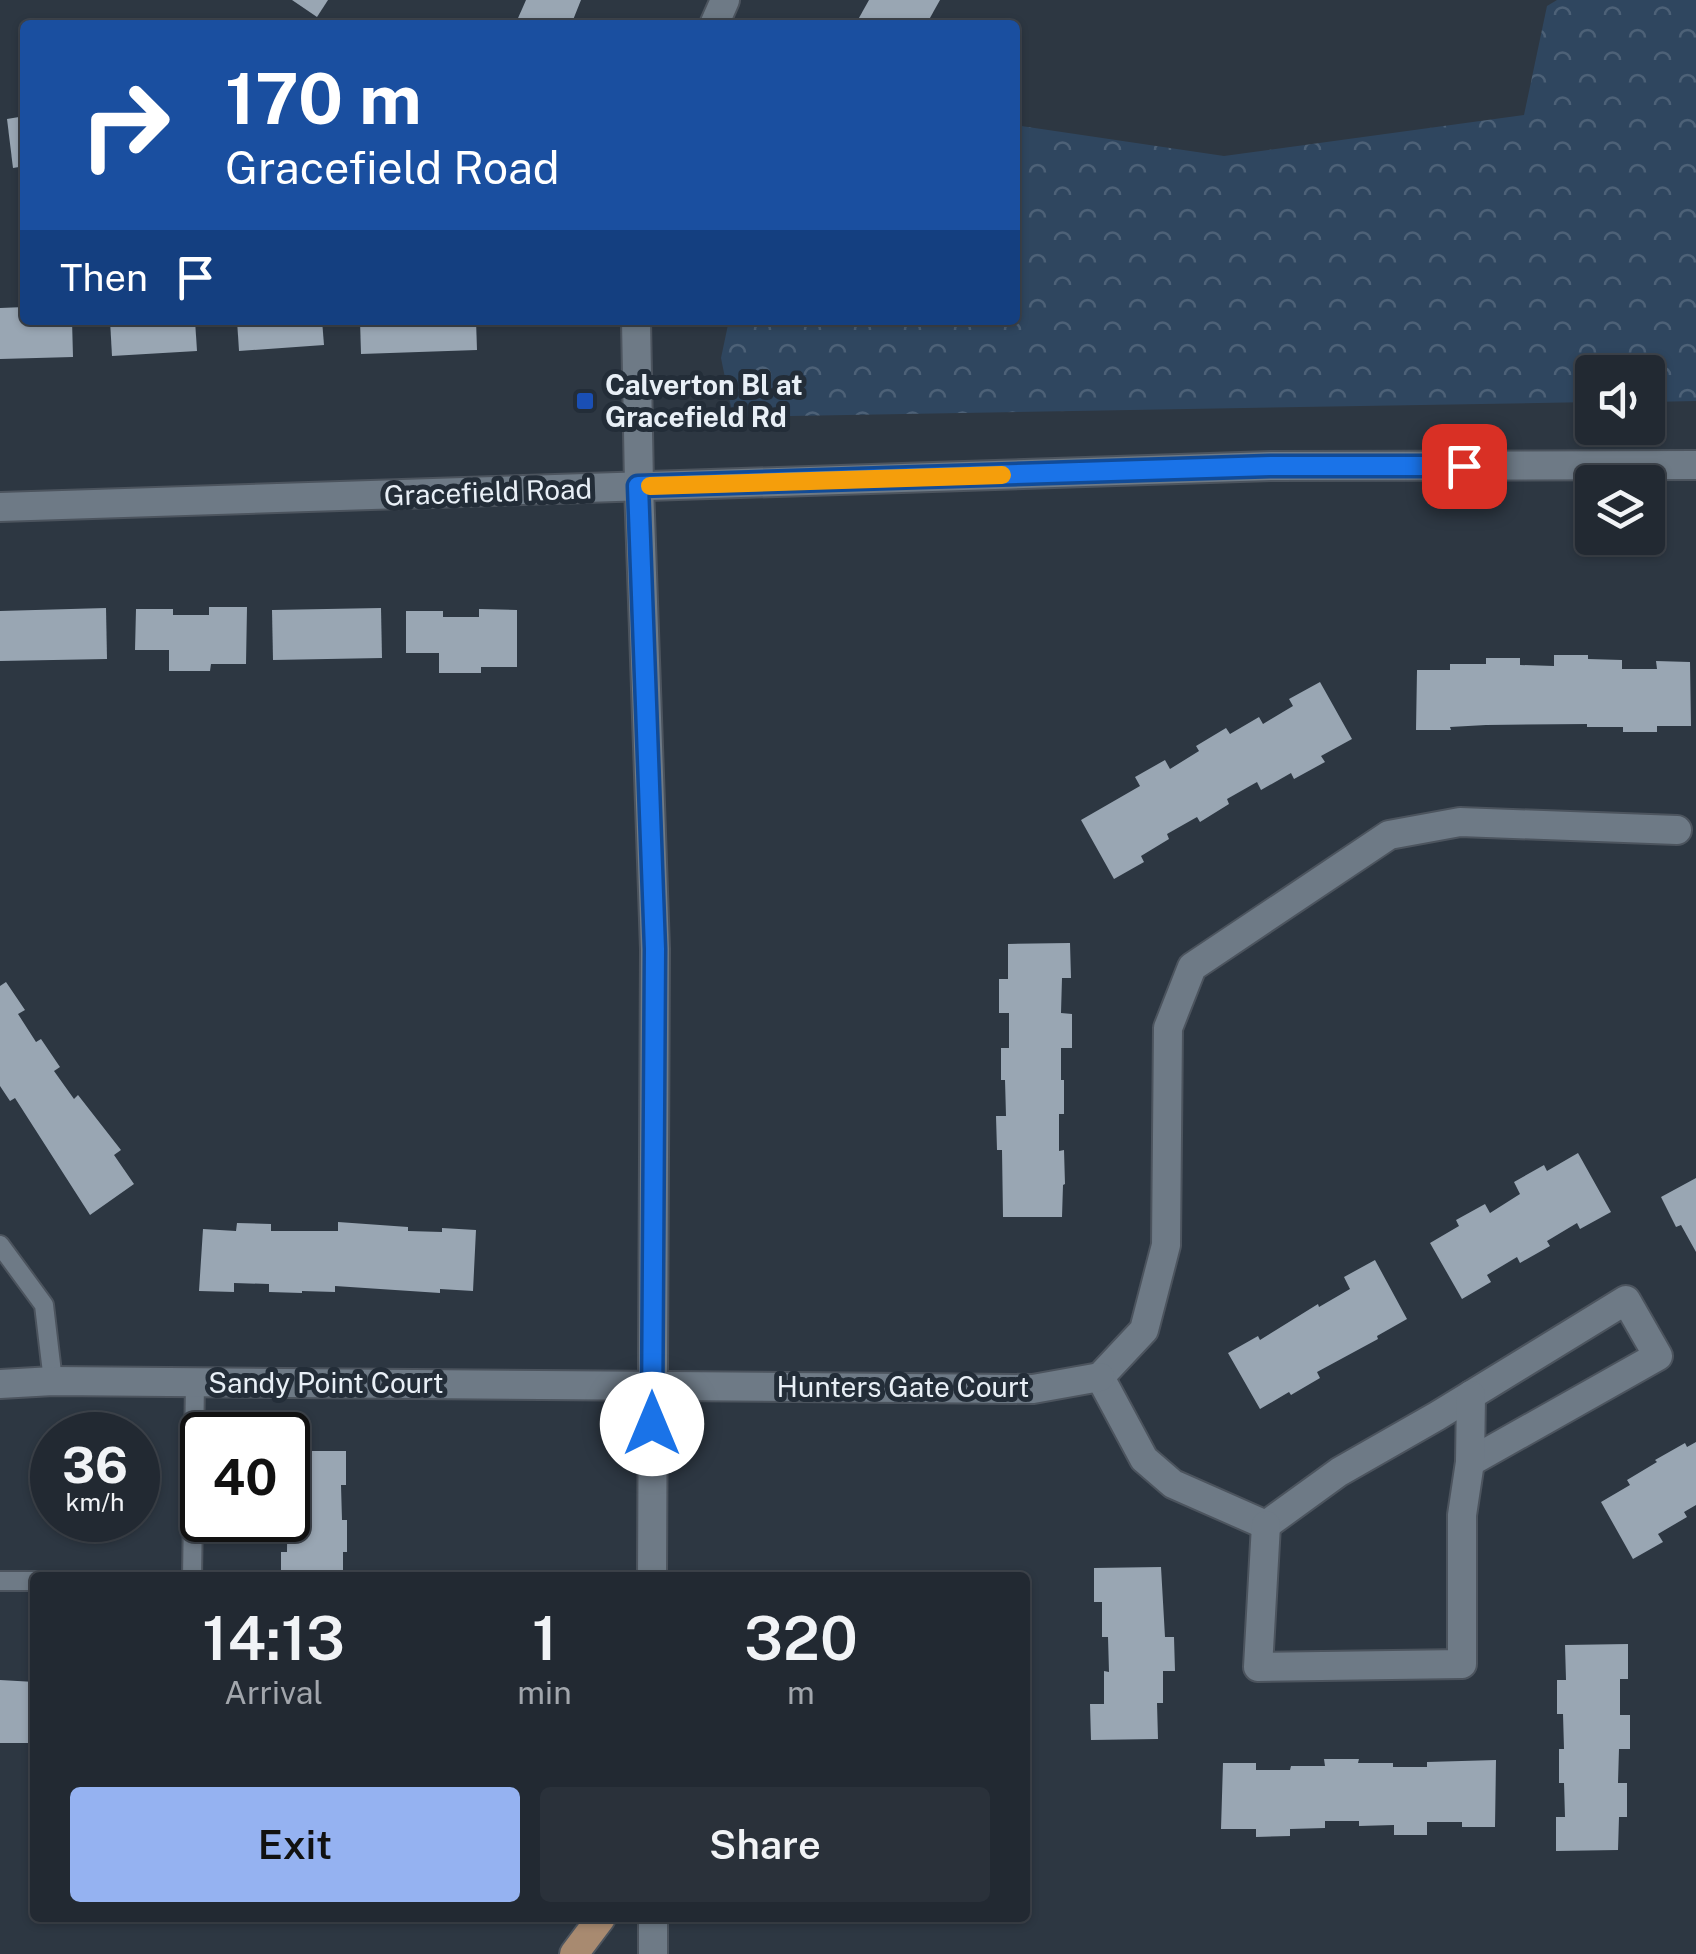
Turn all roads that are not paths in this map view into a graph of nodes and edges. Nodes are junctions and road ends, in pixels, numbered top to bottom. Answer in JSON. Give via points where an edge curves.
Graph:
{"nodes":[{"id":1,"x":636,"y":325,"type":"edge"},
{"id":2,"x":1696,"y":465,"type":"edge"},
{"id":3,"x":638,"y":486,"type":"junction"},
{"id":4,"x":0,"y":507,"type":"edge"},
{"id":5,"x":1677,"y":830,"type":"dead end"},
{"id":6,"x":0,"y":1245,"type":"edge"},
{"id":7,"x":1100,"y":1377,"type":"junction"},
{"id":8,"x":53,"y":1381,"type":"junction"},
{"id":9,"x":196,"y":1382,"type":"junction"},
{"id":10,"x":0,"y":1384,"type":"edge"},
{"id":11,"x":652,"y":1385,"type":"junction"},
{"id":12,"x":1471,"y":1395,"type":"junction"},
{"id":13,"x":1470,"y":1462,"type":"junction"},
{"id":14,"x":1266,"y":1524,"type":"junction"},
{"id":15,"x":192,"y":1572,"type":"edge"},
{"id":16,"x":652,"y":1572,"type":"edge"},
{"id":17,"x":0,"y":1581,"type":"edge"},
{"id":18,"x":30,"y":1581,"type":"edge"},
{"id":19,"x":598,"y":1922,"type":"edge"},
{"id":20,"x":653,"y":1922,"type":"edge"},
{"id":21,"x":574,"y":1954,"type":"edge"},
{"id":22,"x":653,"y":1954,"type":"edge"}],
"edges":[{"from":1,"to":3,"type":"street"},
{"from":2,"to":3,"type":"street","name":"Gracefield Road","via":[[1270,466]]},
{"from":3,"to":4,"type":"street","name":"Gracefield Road"},
{"from":3,"to":11,"type":"street","via":[[655,949]]},
{"from":5,"to":7,"type":"street","via":[[1460,822],[1389,834],[1192,967],[1168,1028],[1166,1245],[1144,1330]]},
{"from":6,"to":8,"type":"lane","via":[[44,1305]]},
{"from":7,"to":11,"type":"street","name":"Hunters Gate Court","via":[[1033,1390]]},
{"from":7,"to":14,"type":"street","via":[[1144,1459],[1173,1484]]},
{"from":8,"to":9,"type":"street","name":"Sandy Point Court"},
{"from":8,"to":10,"type":"street","name":"Sandy Point Court"},
{"from":9,"to":11,"type":"street","name":"Sandy Point Court"},
{"from":9,"to":15,"type":"lane"},
{"from":11,"to":16,"type":"street"},
{"from":12,"to":13,"type":"street"},
{"from":12,"to":13,"type":"street","via":[[1626,1300],[1658,1356]]},
{"from":12,"to":14,"type":"street","via":[[1339,1472]]},
{"from":13,"to":14,"type":"street","via":[[1462,1514],[1462,1664],[1258,1667]]},
{"from":17,"to":18,"type":"lane"},
{"from":19,"to":21,"type":"main road"},
{"from":20,"to":22,"type":"street"}]}
